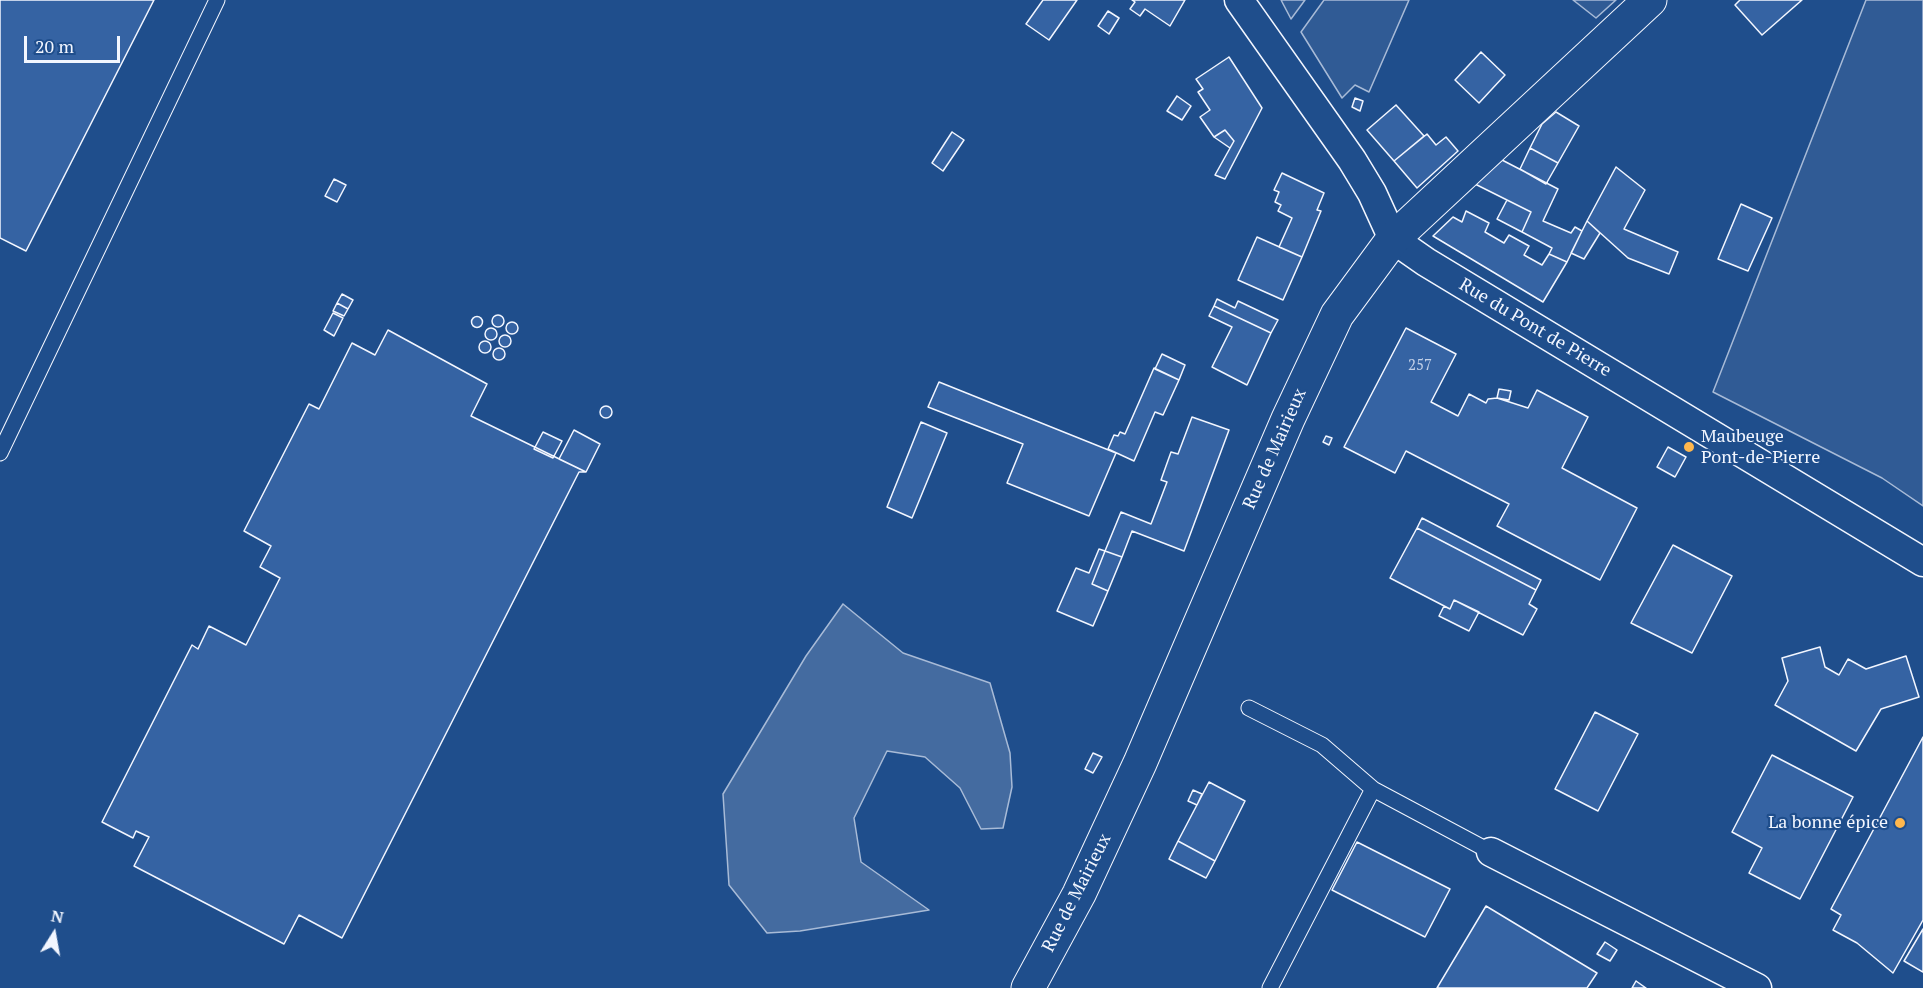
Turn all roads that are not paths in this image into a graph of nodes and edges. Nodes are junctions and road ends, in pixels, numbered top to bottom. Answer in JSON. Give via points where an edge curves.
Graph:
{"nodes":[{"id":1,"x":217,"y":0,"type":"edge"},
{"id":2,"x":1239,"y":0,"type":"edge"},
{"id":3,"x":1650,"y":0,"type":"edge"},
{"id":4,"x":1393,"y":239,"type":"junction"},
{"id":5,"x":0,"y":453,"type":"edge"},
{"id":6,"x":1923,"y":562,"type":"edge"},
{"id":7,"x":1249,"y":708,"type":"dead end"},
{"id":8,"x":1372,"y":789,"type":"junction"},
{"id":9,"x":1491,"y":852,"type":"joint"},
{"id":10,"x":1028,"y":988,"type":"edge"},
{"id":11,"x":1270,"y":988,"type":"edge"},
{"id":12,"x":1757,"y":988,"type":"edge"}],
"edges":[{"from":1,"to":5,"type":"lane"},
{"from":2,"to":4,"type":"street","via":[[1352,160]]},
{"from":3,"to":4,"type":"street","name":"Rue de Mairieux"},
{"from":4,"to":6,"type":"street","name":"Rue du Pont de Pierre"},
{"from":4,"to":10,"type":"street","name":"Rue de Mairieux","via":[[1351,294],[1322,344],[1135,773],[1079,894]]},
{"from":7,"to":8,"type":"lane","via":[[1322,745]]},
{"from":8,"to":9,"type":"lane"},
{"from":8,"to":11,"type":"lane"},
{"from":9,"to":12,"type":"street"}]}
